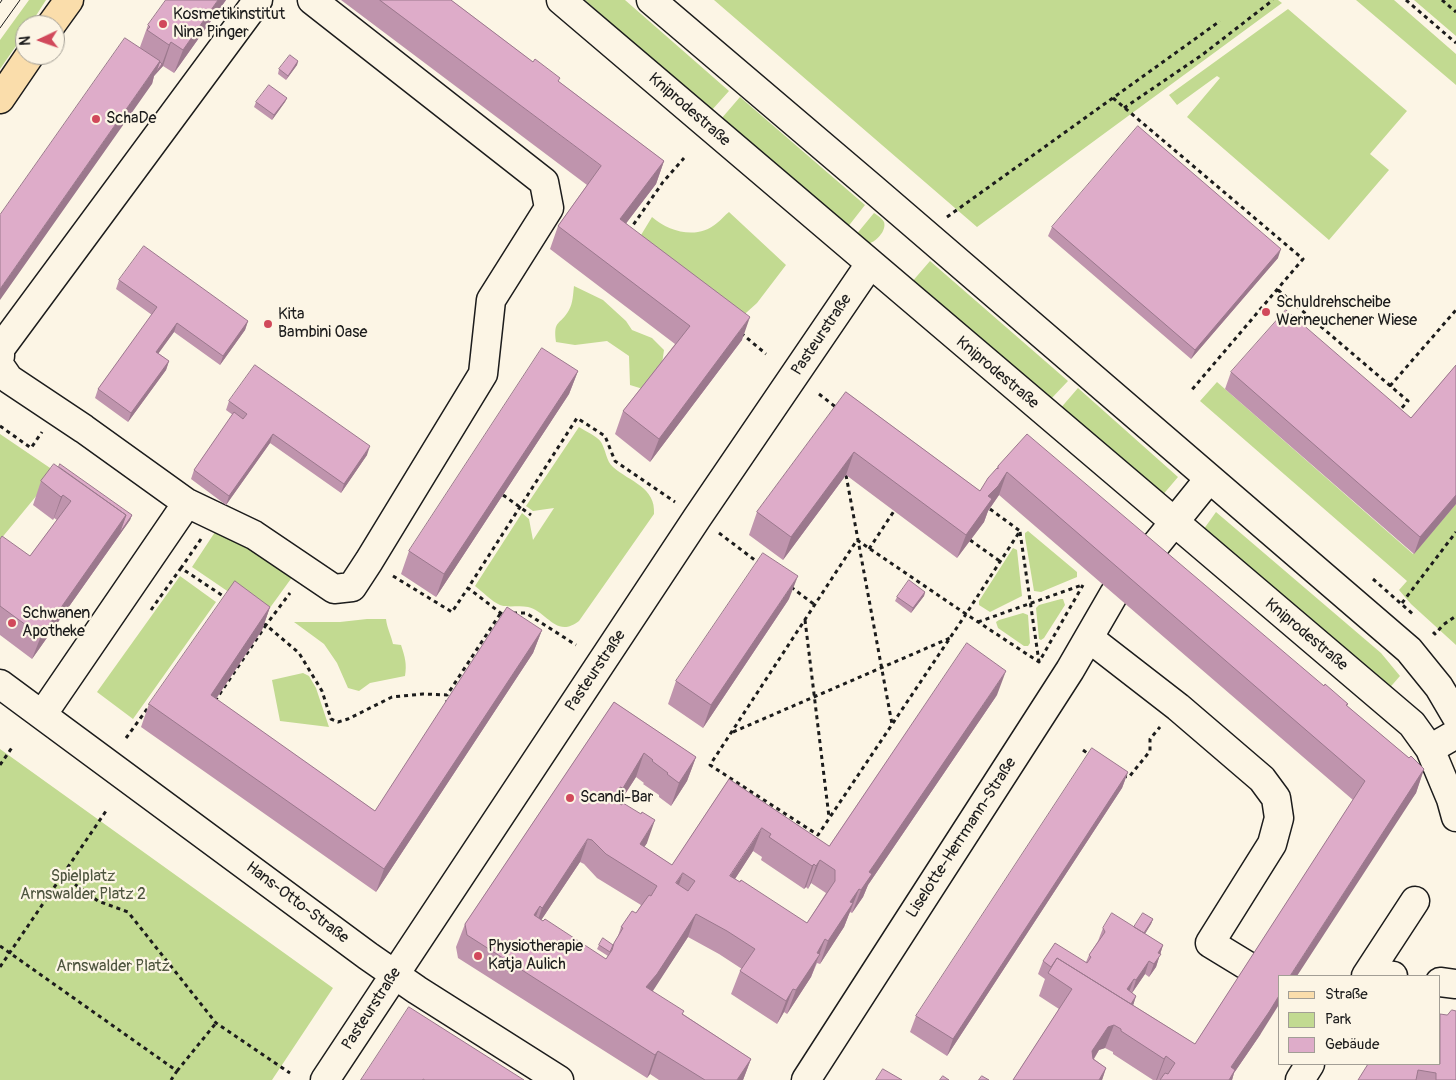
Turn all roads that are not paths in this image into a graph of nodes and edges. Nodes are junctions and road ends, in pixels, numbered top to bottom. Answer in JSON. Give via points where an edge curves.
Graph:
{"nodes":[{"id":1,"x":68,"y":0,"type":"edge"},
{"id":2,"x":258,"y":0,"type":"edge"},
{"id":3,"x":312,"y":0,"type":"edge"},
{"id":4,"x":561,"y":0,"type":"edge"},
{"id":5,"x":651,"y":0,"type":"edge"},
{"id":6,"x":58,"y":15,"type":"edge"},
{"id":7,"x":23,"y":65,"type":"edge"},
{"id":8,"x":0,"y":99,"type":"edge"},
{"id":9,"x":870,"y":264,"type":"junction"},
{"id":10,"x":0,"y":356,"type":"edge"},
{"id":11,"x":0,"y":366,"type":"edge"},
{"id":12,"x":1209,"y":479,"type":"junction"},
{"id":13,"x":187,"y":503,"type":"junction"},
{"id":14,"x":1174,"y":523,"type":"junction"},
{"id":15,"x":1142,"y":562,"type":"edge"},
{"id":16,"x":1111,"y":599,"type":"edge"},
{"id":17,"x":1090,"y":638,"type":"junction"},
{"id":18,"x":0,"y":684,"type":"edge"},
{"id":19,"x":42,"y":715,"type":"junction"},
{"id":20,"x":1456,"y":716,"type":"edge"},
{"id":21,"x":1456,"y":734,"type":"edge"},
{"id":22,"x":1430,"y":749,"type":"junction"},
{"id":23,"x":1456,"y":817,"type":"edge"},
{"id":24,"x":1414,"y":901,"type":"dead end"},
{"id":25,"x":1251,"y":968,"type":"edge"},
{"id":26,"x":394,"y":974,"type":"junction"},
{"id":27,"x":1376,"y":975,"type":"edge"},
{"id":28,"x":1441,"y":982,"type":"edge"},
{"id":29,"x":1456,"y":984,"type":"edge"},
{"id":30,"x":1309,"y":1065,"type":"edge"},
{"id":31,"x":325,"y":1080,"type":"edge"},
{"id":32,"x":559,"y":1080,"type":"edge"},
{"id":33,"x":806,"y":1080,"type":"edge"},
{"id":34,"x":1300,"y":1080,"type":"edge"}],
"edges":[{"from":1,"to":6,"type":"main road"},
{"from":2,"to":10,"type":"street","via":[[0,349]]},
{"from":3,"to":13,"type":"street","via":[[544,182],[549,208],[490,300],[483,374],[352,587],[334,589],[254,536]]},
{"from":4,"to":9,"type":"street","name":"Kniprodestraße"},
{"from":5,"to":12,"type":"street"},
{"from":7,"to":8,"type":"main road"},
{"from":9,"to":14,"type":"street","name":"Kniprodestraße"},
{"from":9,"to":26,"type":"street","name":"Pasteurstraße"},
{"from":11,"to":13,"type":"street","via":[[8,379]]},
{"from":12,"to":14,"type":"street"},
{"from":12,"to":20,"type":"street","via":[[1409,650]]},
{"from":13,"to":19,"type":"street"},
{"from":14,"to":15,"type":"street"},
{"from":14,"to":22,"type":"street","name":"Kniprodestraße","via":[[1412,724]]},
{"from":16,"to":17,"type":"street","name":"Liselotte-Herrmann-Straße"},
{"from":17,"to":25,"type":"street","via":[[1262,779],[1276,798],[1279,818],[1272,844],[1210,943]]},
{"from":17,"to":33,"type":"street","name":"Liselotte-Herrmann-Straße"},
{"from":18,"to":19,"type":"street","name":"Hans-Otto-Straße"},
{"from":19,"to":26,"type":"street","name":"Hans-Otto-Straße"},
{"from":21,"to":22,"type":"street"},
{"from":22,"to":23,"type":"street","name":"Kniprodestraße"},
{"from":24,"to":27,"type":"street"},
{"from":26,"to":31,"type":"street","name":"Pasteurstraße"},
{"from":26,"to":32,"type":"street","name":"Hans-Otto-Straße"},
{"from":28,"to":29,"type":"street"},
{"from":30,"to":34,"type":"street"}]}
